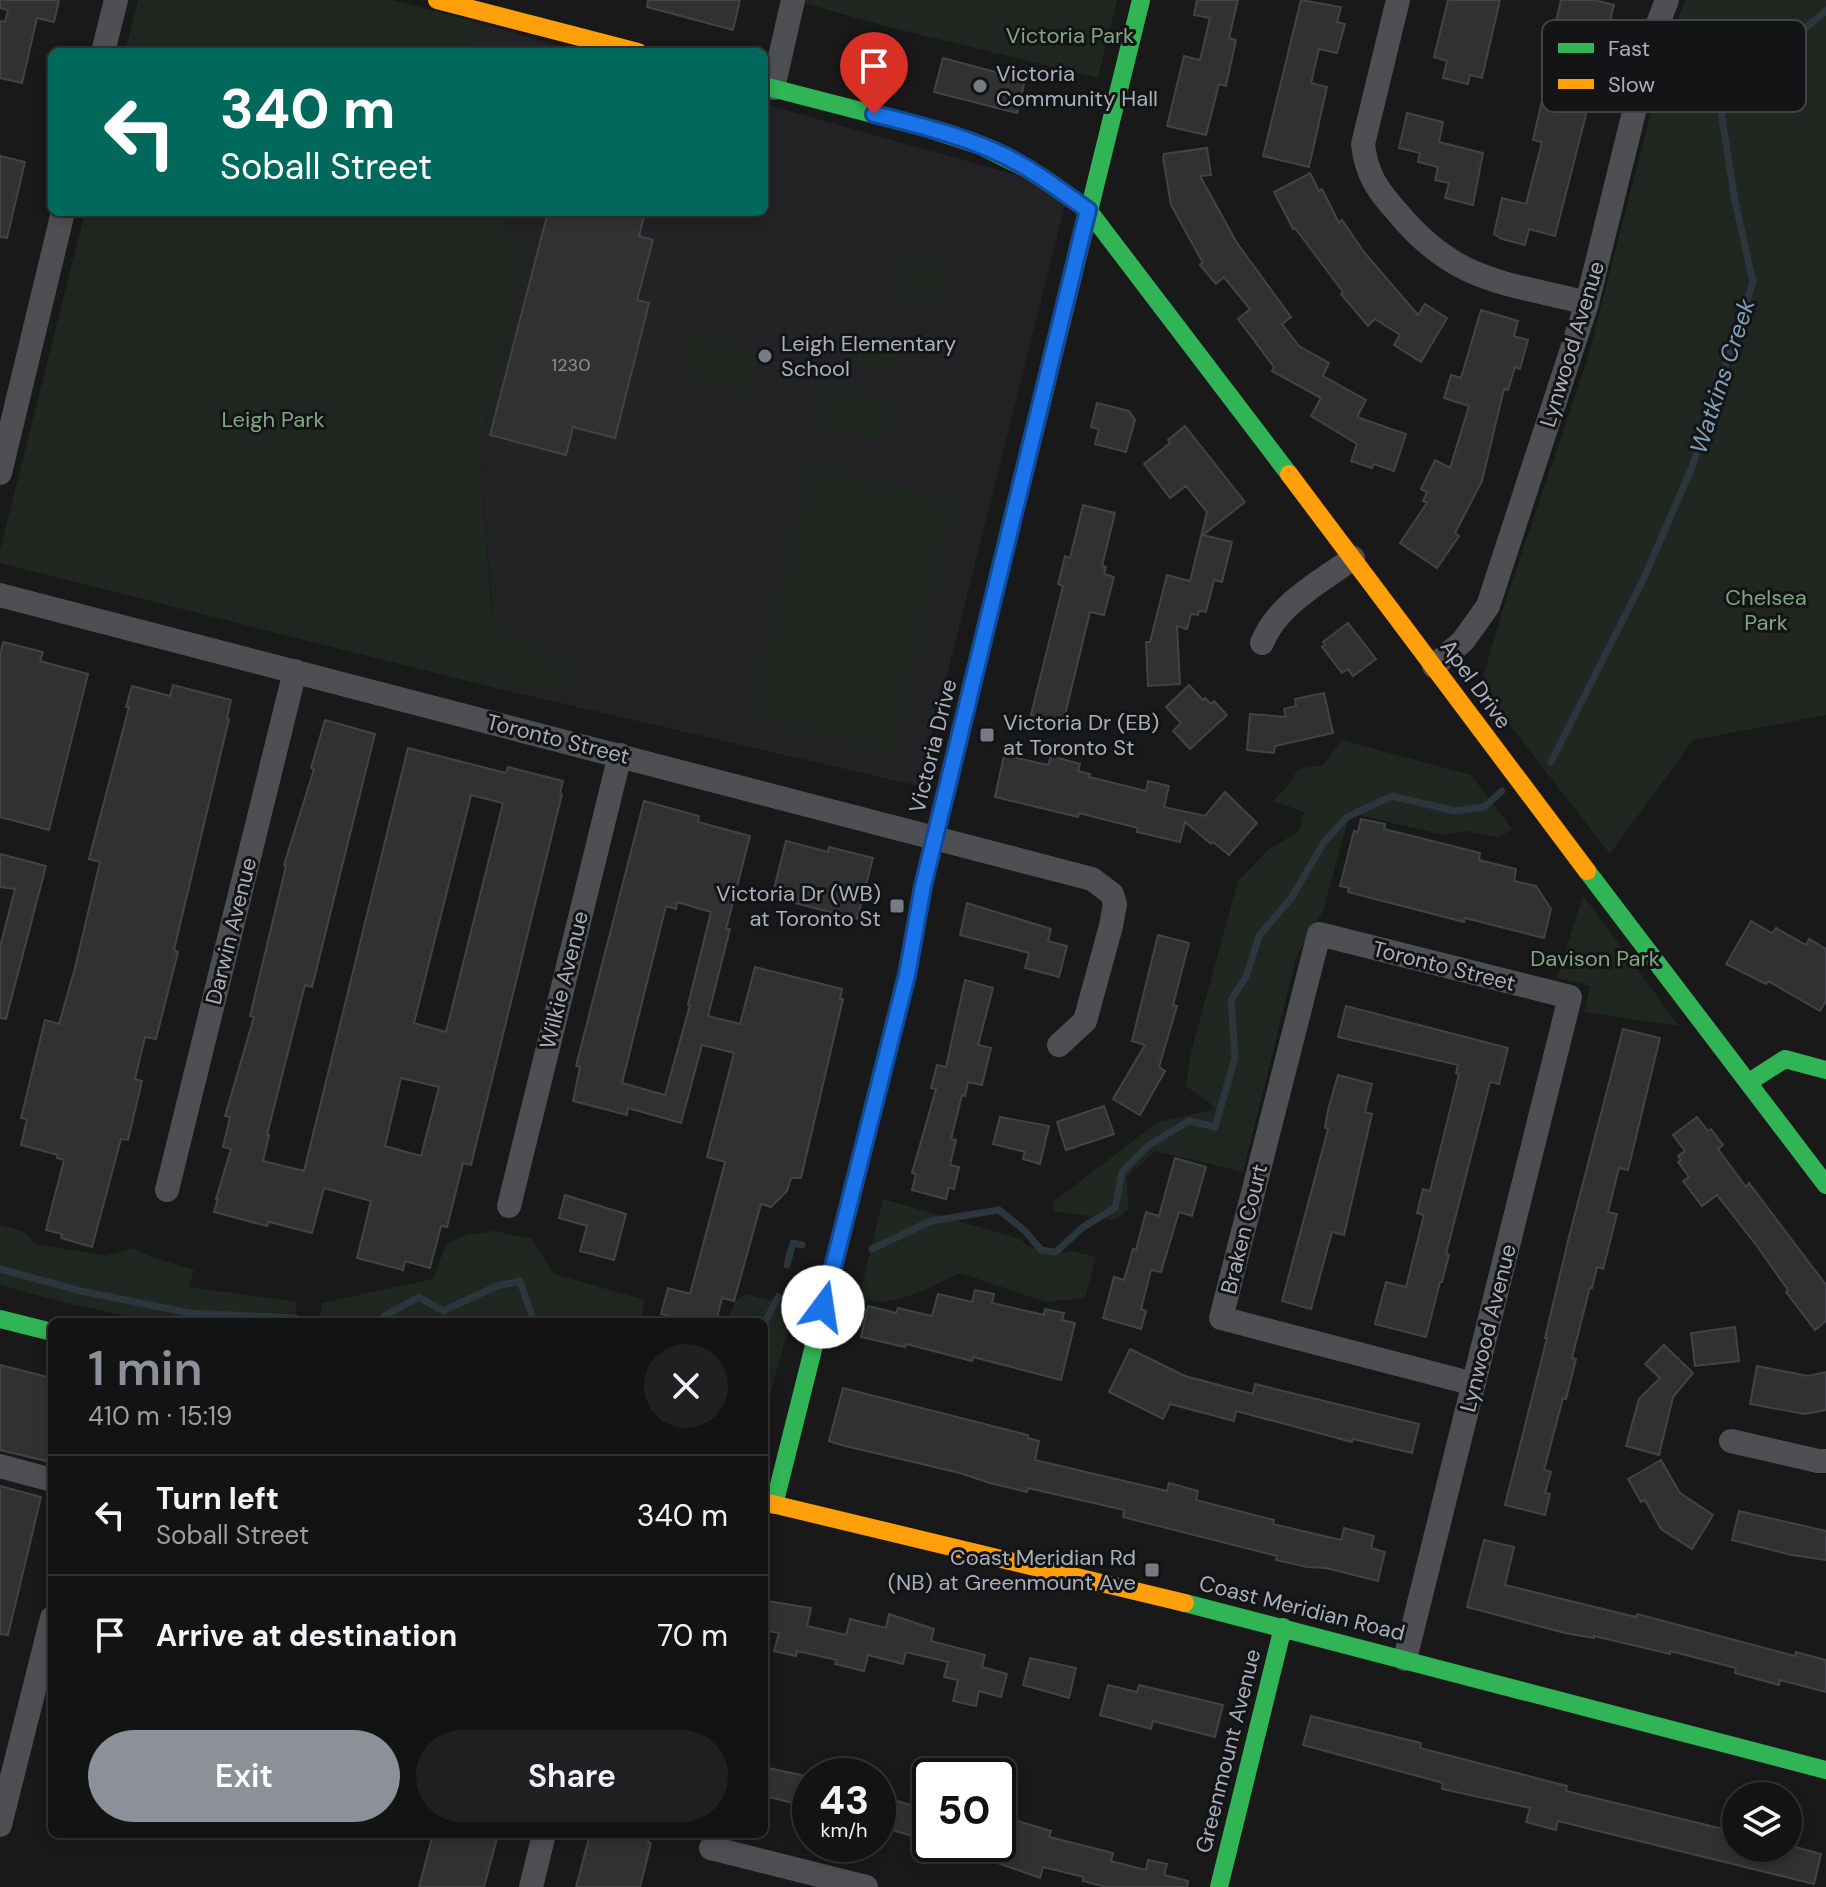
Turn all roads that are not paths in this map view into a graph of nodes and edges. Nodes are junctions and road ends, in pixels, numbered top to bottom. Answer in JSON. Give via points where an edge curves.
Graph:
{"nodes":[{"id":1,"x":116,"y":0,"type":"edge"},
{"id":2,"x":437,"y":0,"type":"edge"},
{"id":3,"x":793,"y":0,"type":"edge"},
{"id":4,"x":1141,"y":0,"type":"edge"},
{"id":5,"x":1398,"y":0,"type":"edge"},
{"id":6,"x":1667,"y":0,"type":"edge"},
{"id":7,"x":470,"y":4,"type":"edge"},
{"id":8,"x":1659,"y":20,"type":"edge"},
{"id":9,"x":104,"y":48,"type":"edge"},
{"id":10,"x":624,"y":48,"type":"edge"},
{"id":11,"x":769,"y":87,"type":"edge"},
{"id":12,"x":1634,"y":112,"type":"edge"},
{"id":13,"x":1088,"y":210,"type":"junction"},
{"id":14,"x":62,"y":216,"type":"edge"},
{"id":15,"x":1587,"y":303,"type":"junction"},
{"id":16,"x":0,"y":473,"type":"edge"},
{"id":17,"x":1353,"y":558,"type":"junction"},
{"id":18,"x":0,"y":595,"type":"edge"},
{"id":19,"x":1262,"y":643,"type":"dead end"},
{"id":20,"x":1434,"y":666,"type":"junction"},
{"id":21,"x":295,"y":671,"type":"junction"},
{"id":22,"x":620,"y":755,"type":"junction"},
{"id":23,"x":935,"y":836,"type":"junction"},
{"id":24,"x":1319,"y":934,"type":"joint"},
{"id":25,"x":1570,"y":997,"type":"joint"},
{"id":26,"x":1059,"y":1045,"type":"dead end"},
{"id":27,"x":1826,"y":1070,"type":"edge"},
{"id":28,"x":1749,"y":1082,"type":"junction"},
{"id":29,"x":1826,"y":1185,"type":"edge"},
{"id":30,"x":167,"y":1190,"type":"dead end"},
{"id":31,"x":509,"y":1206,"type":"dead end"},
{"id":32,"x":0,"y":1319,"type":"edge"},
{"id":33,"x":48,"y":1331,"type":"edge"},
{"id":34,"x":1474,"y":1384,"type":"junction"},
{"id":35,"x":1731,"y":1441,"type":"dead end"},
{"id":36,"x":1826,"y":1461,"type":"edge"},
{"id":37,"x":0,"y":1466,"type":"edge"},
{"id":38,"x":48,"y":1479,"type":"edge"},
{"id":39,"x":769,"y":1503,"type":"edge"},
{"id":40,"x":1283,"y":1627,"type":"junction"},
{"id":41,"x":48,"y":1640,"type":"edge"},
{"id":42,"x":1405,"y":1659,"type":"junction"},
{"id":43,"x":1826,"y":1770,"type":"edge"},
{"id":44,"x":0,"y":1825,"type":"edge"},
{"id":45,"x":543,"y":1838,"type":"edge"},
{"id":46,"x":711,"y":1848,"type":"dead end"},
{"id":47,"x":531,"y":1887,"type":"edge"},
{"id":48,"x":866,"y":1887,"type":"edge"},
{"id":49,"x":1219,"y":1887,"type":"edge"}],
"edges":[{"from":1,"to":9,"type":"street"},
{"from":2,"to":7,"type":"main road"},
{"from":3,"to":11,"type":"street"},
{"from":4,"to":13,"type":"main road","name":"Victoria Drive"},
{"from":5,"to":15,"type":"street","via":[[1363,144],[1375,186],[1427,245],[1465,270]]},
{"from":6,"to":8,"type":"street","name":"Lynwood Avenue"},
{"from":7,"to":10,"type":"main road"},
{"from":11,"to":13,"type":"main road","name":"Apel Drive","via":[[981,146],[1024,166]]},
{"from":12,"to":15,"type":"street","name":"Lynwood Avenue"},
{"from":13,"to":17,"type":"main road","name":"Apel Drive"},
{"from":13,"to":23,"type":"main road","name":"Victoria Drive"},
{"from":14,"to":16,"type":"street"},
{"from":15,"to":20,"type":"street","name":"Lynwood Avenue","via":[[1488,606],[1463,641]]},
{"from":17,"to":19,"type":"street","via":[[1278,614]]},
{"from":17,"to":20,"type":"main road","name":"Apel Drive"},
{"from":18,"to":21,"type":"street","name":"Toronto Street"},
{"from":20,"to":28,"type":"main road","name":"Apel Drive"},
{"from":21,"to":22,"type":"street","name":"Toronto Street"},
{"from":21,"to":30,"type":"street","name":"Darwin Avenue"},
{"from":22,"to":23,"type":"street","name":"Toronto Street"},
{"from":22,"to":31,"type":"street","name":"Wilkie Avenue"},
{"from":23,"to":26,"type":"street","name":"Toronto Street","via":[[1086,877],[1112,894],[1113,918],[1089,1010],[1078,1030]]},
{"from":23,"to":39,"type":"main road","name":"Victoria Drive","via":[[907,975]]},
{"from":24,"to":25,"type":"street","name":"Toronto Street"},
{"from":24,"to":34,"type":"street","name":"Braken Court","via":[[1221,1318]]},
{"from":25,"to":34,"type":"street","name":"Lynwood Avenue"},
{"from":27,"to":28,"type":"main road","via":[[1785,1059]]},
{"from":28,"to":29,"type":"main road","name":"Apel Drive"},
{"from":32,"to":33,"type":"main road"},
{"from":34,"to":42,"type":"street","name":"Lynwood Avenue"},
{"from":35,"to":36,"type":"street"},
{"from":37,"to":38,"type":"street"},
{"from":39,"to":40,"type":"main road","name":"Coast Meridian Road"},
{"from":40,"to":42,"type":"main road","name":"Coast Meridian Road"},
{"from":40,"to":49,"type":"main road","name":"Greenmount Avenue"},
{"from":41,"to":44,"type":"street"},
{"from":42,"to":43,"type":"main road","name":"Coast Meridian Road"},
{"from":45,"to":47,"type":"street"},
{"from":46,"to":48,"type":"street"}]}
